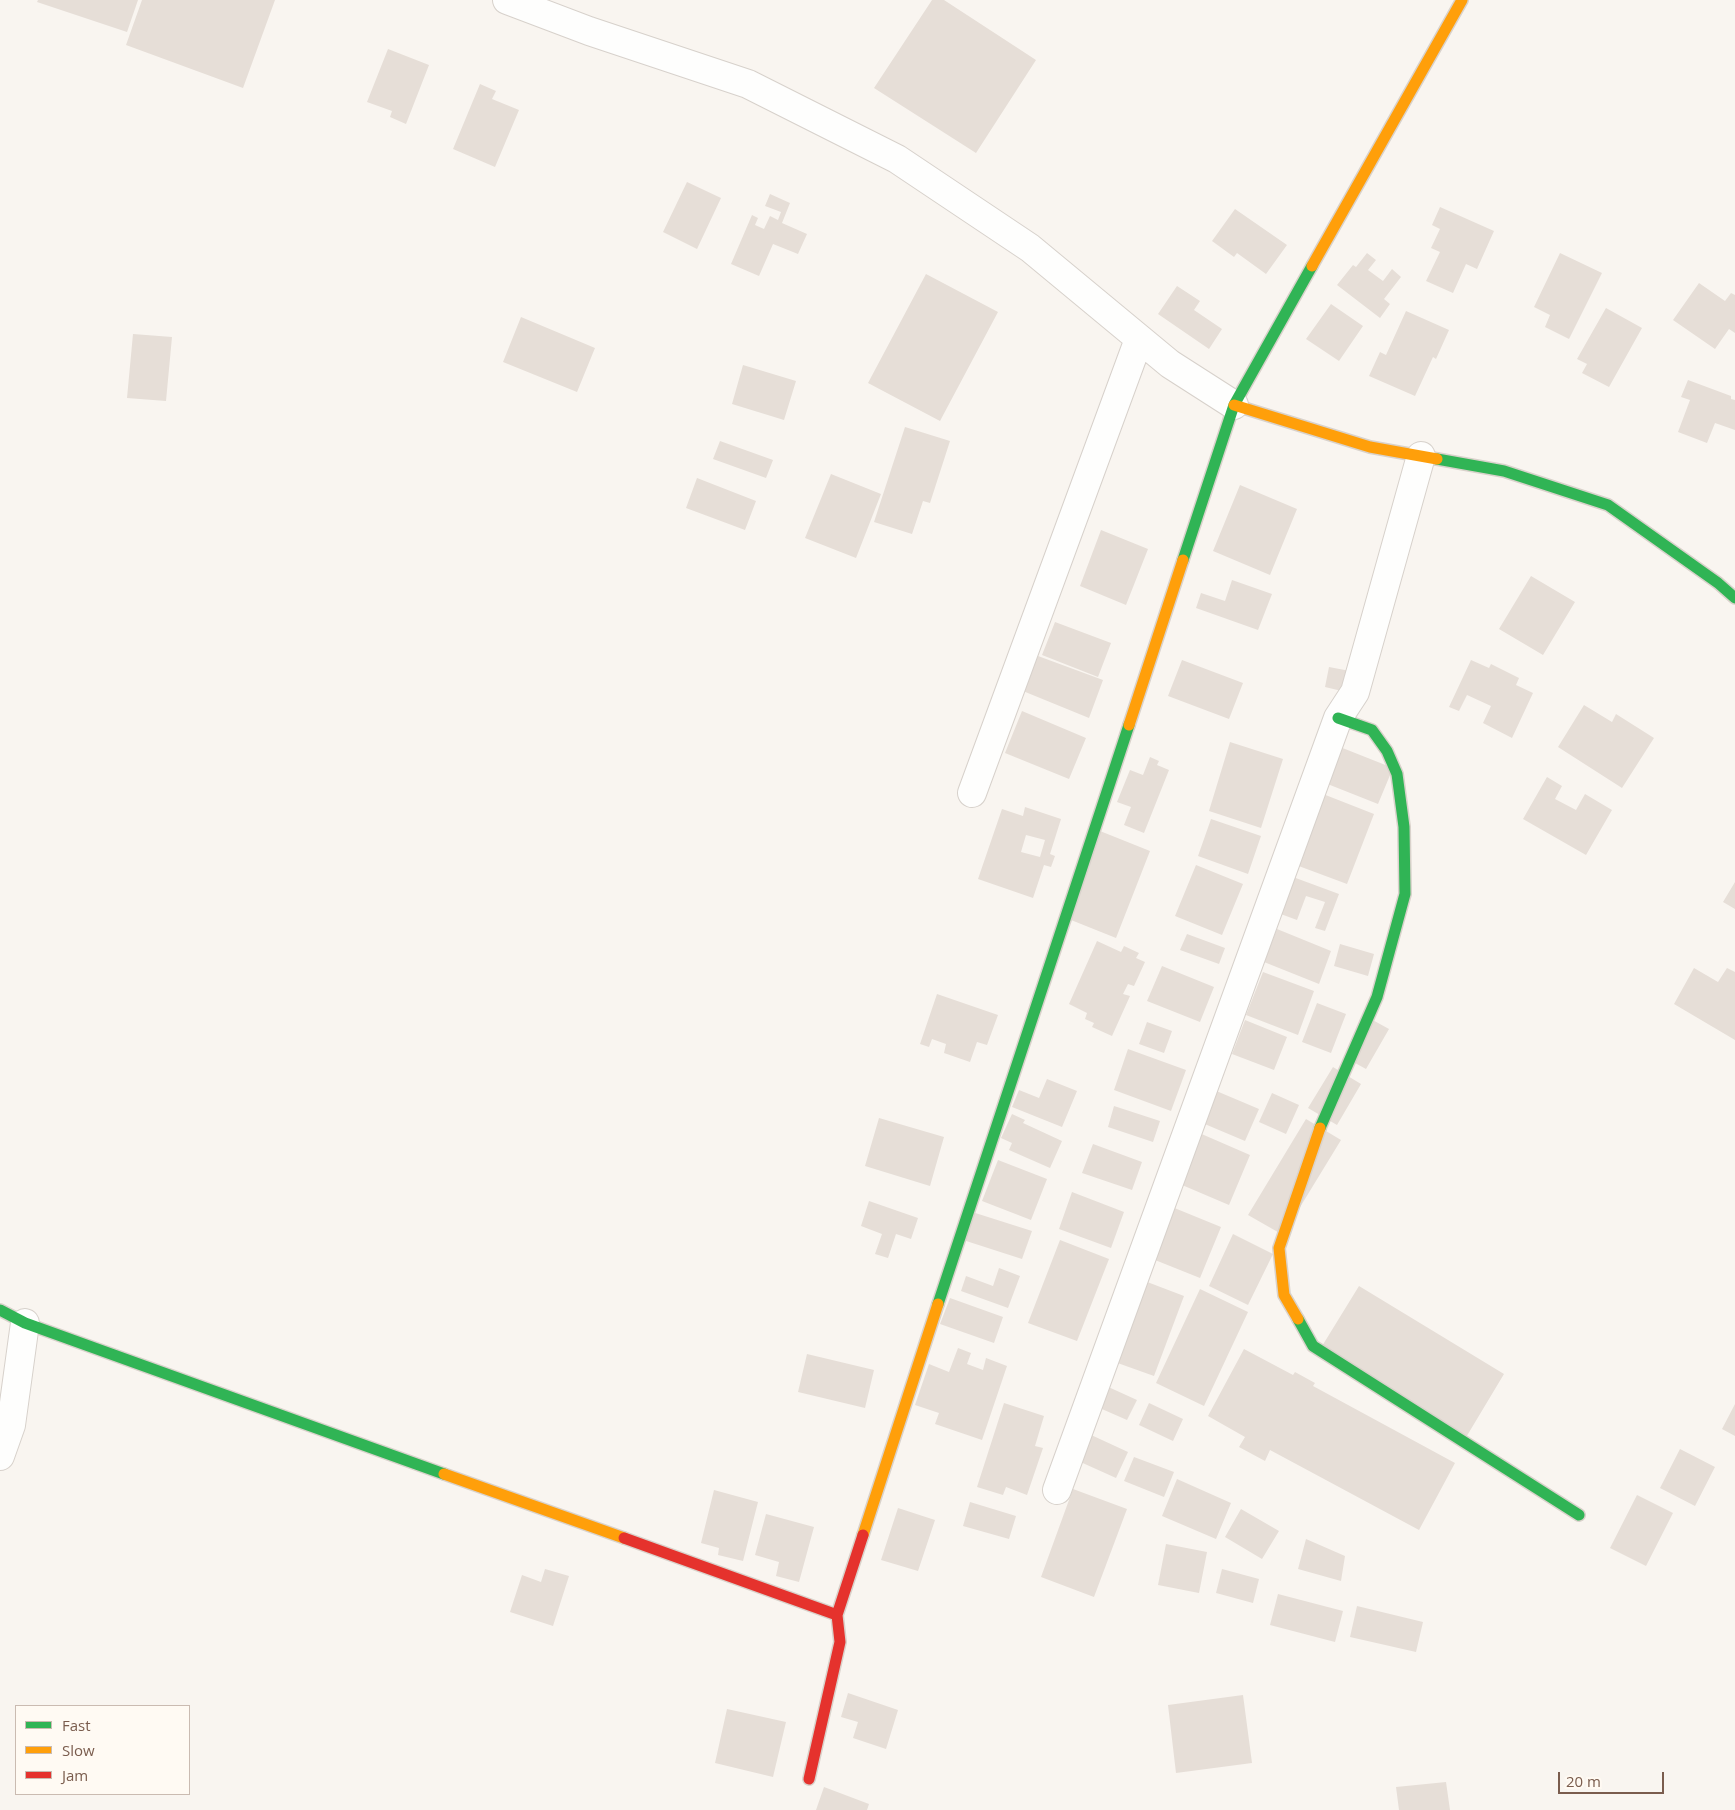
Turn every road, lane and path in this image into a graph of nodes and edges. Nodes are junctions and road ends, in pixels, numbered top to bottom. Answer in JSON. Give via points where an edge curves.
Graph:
{"nodes":[{"id":1,"x":508,"y":0,"type":"edge"},
{"id":2,"x":1462,"y":0,"type":"edge"},
{"id":3,"x":1140,"y":339,"type":"junction"},
{"id":4,"x":1234,"y":405,"type":"junction"},
{"id":5,"x":1421,"y":456,"type":"junction"},
{"id":6,"x":1735,"y":598,"type":"edge"},
{"id":7,"x":1338,"y":718,"type":"junction"},
{"id":8,"x":972,"y":793,"type":"dead end"},
{"id":9,"x":0,"y":1310,"type":"edge"},
{"id":10,"x":25,"y":1323,"type":"junction"},
{"id":11,"x":0,"y":1456,"type":"edge"},
{"id":12,"x":1057,"y":1490,"type":"dead end"},
{"id":13,"x":1579,"y":1515,"type":"dead end"},
{"id":14,"x":837,"y":1615,"type":"junction"},
{"id":15,"x":809,"y":1779,"type":"dead end"}],
"edges":[{"from":1,"to":3,"type":"street","via":[[589,31],[748,84],[897,159],[1030,248]]},
{"from":2,"to":4,"type":"street"},
{"from":3,"to":4,"type":"street","via":[[1170,364]]},
{"from":3,"to":8,"type":"street"},
{"from":4,"to":5,"type":"street","via":[[1370,447]]},
{"from":4,"to":14,"type":"street"},
{"from":5,"to":6,"type":"street","via":[[1504,471],[1608,505]]},
{"from":5,"to":7,"type":"street","via":[[1354,692]]},
{"from":7,"to":12,"type":"street"},
{"from":7,"to":13,"type":"street","via":[[1372,730],[1387,751],[1397,774],[1404,827],[1405,894],[1377,997],[1316,1139],[1279,1248],[1284,1295],[1313,1346]]},
{"from":9,"to":10,"type":"street"},
{"from":10,"to":11,"type":"street","via":[[11,1425]]},
{"from":10,"to":14,"type":"street"},
{"from":14,"to":15,"type":"street","via":[[840,1642]]}]}
